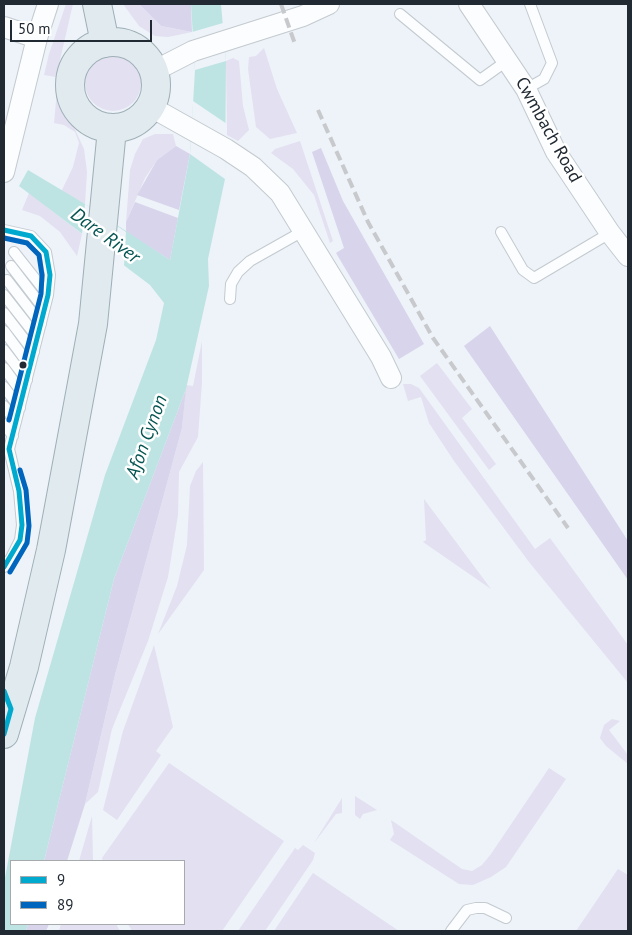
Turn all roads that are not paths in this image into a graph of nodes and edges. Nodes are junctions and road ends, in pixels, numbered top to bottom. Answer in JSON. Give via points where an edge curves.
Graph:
{"nodes":[{"id":1,"x":48,"y":4,"type":"edge"},
{"id":2,"x":97,"y":4,"type":"edge"},
{"id":3,"x":329,"y":4,"type":"edge"},
{"id":4,"x":469,"y":4,"type":"edge"},
{"id":5,"x":530,"y":4,"type":"edge"},
{"id":6,"x":400,"y":14,"type":"dead end"},
{"id":7,"x":4,"y":27,"type":"edge"},
{"id":8,"x":37,"y":38,"type":"junction"},
{"id":9,"x":105,"y":42,"type":"junction"},
{"id":10,"x":508,"y":60,"type":"junction"},
{"id":11,"x":154,"y":71,"type":"junction"},
{"id":12,"x":526,"y":89,"type":"junction"},
{"id":13,"x":151,"y":107,"type":"junction"},
{"id":14,"x":112,"y":129,"type":"junction"},
{"id":15,"x":4,"y":172,"type":"edge"},
{"id":16,"x":4,"y":230,"type":"edge"},
{"id":17,"x":305,"y":230,"type":"junction"},
{"id":18,"x":501,"y":232,"type":"dead end"},
{"id":19,"x":610,"y":233,"type":"junction"},
{"id":20,"x":14,"y":252,"type":"dead end"},
{"id":21,"x":628,"y":256,"type":"edge"},
{"id":22,"x":11,"y":266,"type":"dead end"},
{"id":23,"x":7,"y":280,"type":"dead end"},
{"id":24,"x":4,"y":294,"type":"edge"},
{"id":25,"x":48,"y":295,"type":"junction"},
{"id":26,"x":230,"y":299,"type":"dead end"},
{"id":27,"x":44,"y":309,"type":"junction"},
{"id":28,"x":4,"y":313,"type":"edge"},
{"id":29,"x":41,"y":324,"type":"junction"},
{"id":30,"x":4,"y":331,"type":"edge"},
{"id":31,"x":37,"y":337,"type":"junction"},
{"id":32,"x":4,"y":350,"type":"edge"},
{"id":33,"x":34,"y":352,"type":"junction"},
{"id":34,"x":30,"y":366,"type":"junction"},
{"id":35,"x":4,"y":368,"type":"edge"},
{"id":36,"x":391,"y":378,"type":"dead end"},
{"id":37,"x":27,"y":380,"type":"junction"},
{"id":38,"x":4,"y":387,"type":"edge"},
{"id":39,"x":23,"y":394,"type":"junction"},
{"id":40,"x":4,"y":406,"type":"edge"},
{"id":41,"x":20,"y":408,"type":"junction"},
{"id":42,"x":16,"y":422,"type":"junction"},
{"id":43,"x":4,"y":424,"type":"edge"},
{"id":44,"x":13,"y":436,"type":"junction"},
{"id":45,"x":6,"y":446,"type":"edge"},
{"id":46,"x":4,"y":567,"type":"edge"},
{"id":47,"x":6,"y":711,"type":"edge"},
{"id":48,"x":506,"y":918,"type":"dead end"},
{"id":49,"x":451,"y":931,"type":"edge"}],
"edges":[{"from":1,"to":8,"type":"street"},
{"from":2,"to":9,"type":"main road"},
{"from":3,"to":11,"type":"street","via":[[303,16],[193,51]]},
{"from":4,"to":10,"type":"street","name":"Cwmbach Road"},
{"from":5,"to":12,"type":"lane","via":[[552,63],[544,79]]},
{"from":6,"to":10,"type":"lane","via":[[480,80]]},
{"from":7,"to":8,"type":"street"},
{"from":8,"to":15,"type":"street"},
{"from":9,"to":11,"type":"main road","via":[[117,42],[140,51]]},
{"from":9,"to":14,"type":"main road","via":[[91,48],[73,68],[71,96],[86,120]]},
{"from":10,"to":12,"type":"street","name":"Cwmbach Road"},
{"from":11,"to":13,"type":"main road","via":[[156,96]]},
{"from":12,"to":19,"type":"street","name":"Cwmbach Road","via":[[556,152]]},
{"from":13,"to":14,"type":"main road","via":[[134,124]]},
{"from":13,"to":17,"type":"street","via":[[226,149],[265,177]]},
{"from":14,"to":47,"type":"main road","via":[[93,324],[51,550],[24,667]]},
{"from":16,"to":25,"type":"lane","via":[[31,236],[46,252],[50,275]]},
{"from":17,"to":26,"type":"lane","via":[[250,260],[231,284]]},
{"from":17,"to":36,"type":"street"},
{"from":18,"to":19,"type":"lane","via":[[523,270],[534,278]]},
{"from":19,"to":21,"type":"street","name":"Cwmbach Road"},
{"from":20,"to":25,"type":"lane"},
{"from":22,"to":27,"type":"lane"},
{"from":23,"to":29,"type":"lane"},
{"from":24,"to":31,"type":"lane"},
{"from":25,"to":27,"type":"lane"},
{"from":27,"to":29,"type":"lane"},
{"from":28,"to":33,"type":"lane"},
{"from":29,"to":31,"type":"lane"},
{"from":30,"to":34,"type":"lane"},
{"from":31,"to":33,"type":"lane"},
{"from":32,"to":37,"type":"lane"},
{"from":33,"to":34,"type":"lane"},
{"from":34,"to":37,"type":"lane"},
{"from":35,"to":39,"type":"lane"},
{"from":37,"to":39,"type":"lane"},
{"from":38,"to":41,"type":"lane"},
{"from":39,"to":41,"type":"lane"},
{"from":40,"to":42,"type":"lane"},
{"from":41,"to":42,"type":"lane"},
{"from":42,"to":44,"type":"lane"},
{"from":43,"to":44,"type":"lane"},
{"from":44,"to":45,"type":"lane"},
{"from":45,"to":46,"type":"lane","via":[[19,491],[22,525],[20,540]]},
{"from":48,"to":49,"type":"lane","via":[[485,908],[467,910]]}]}
